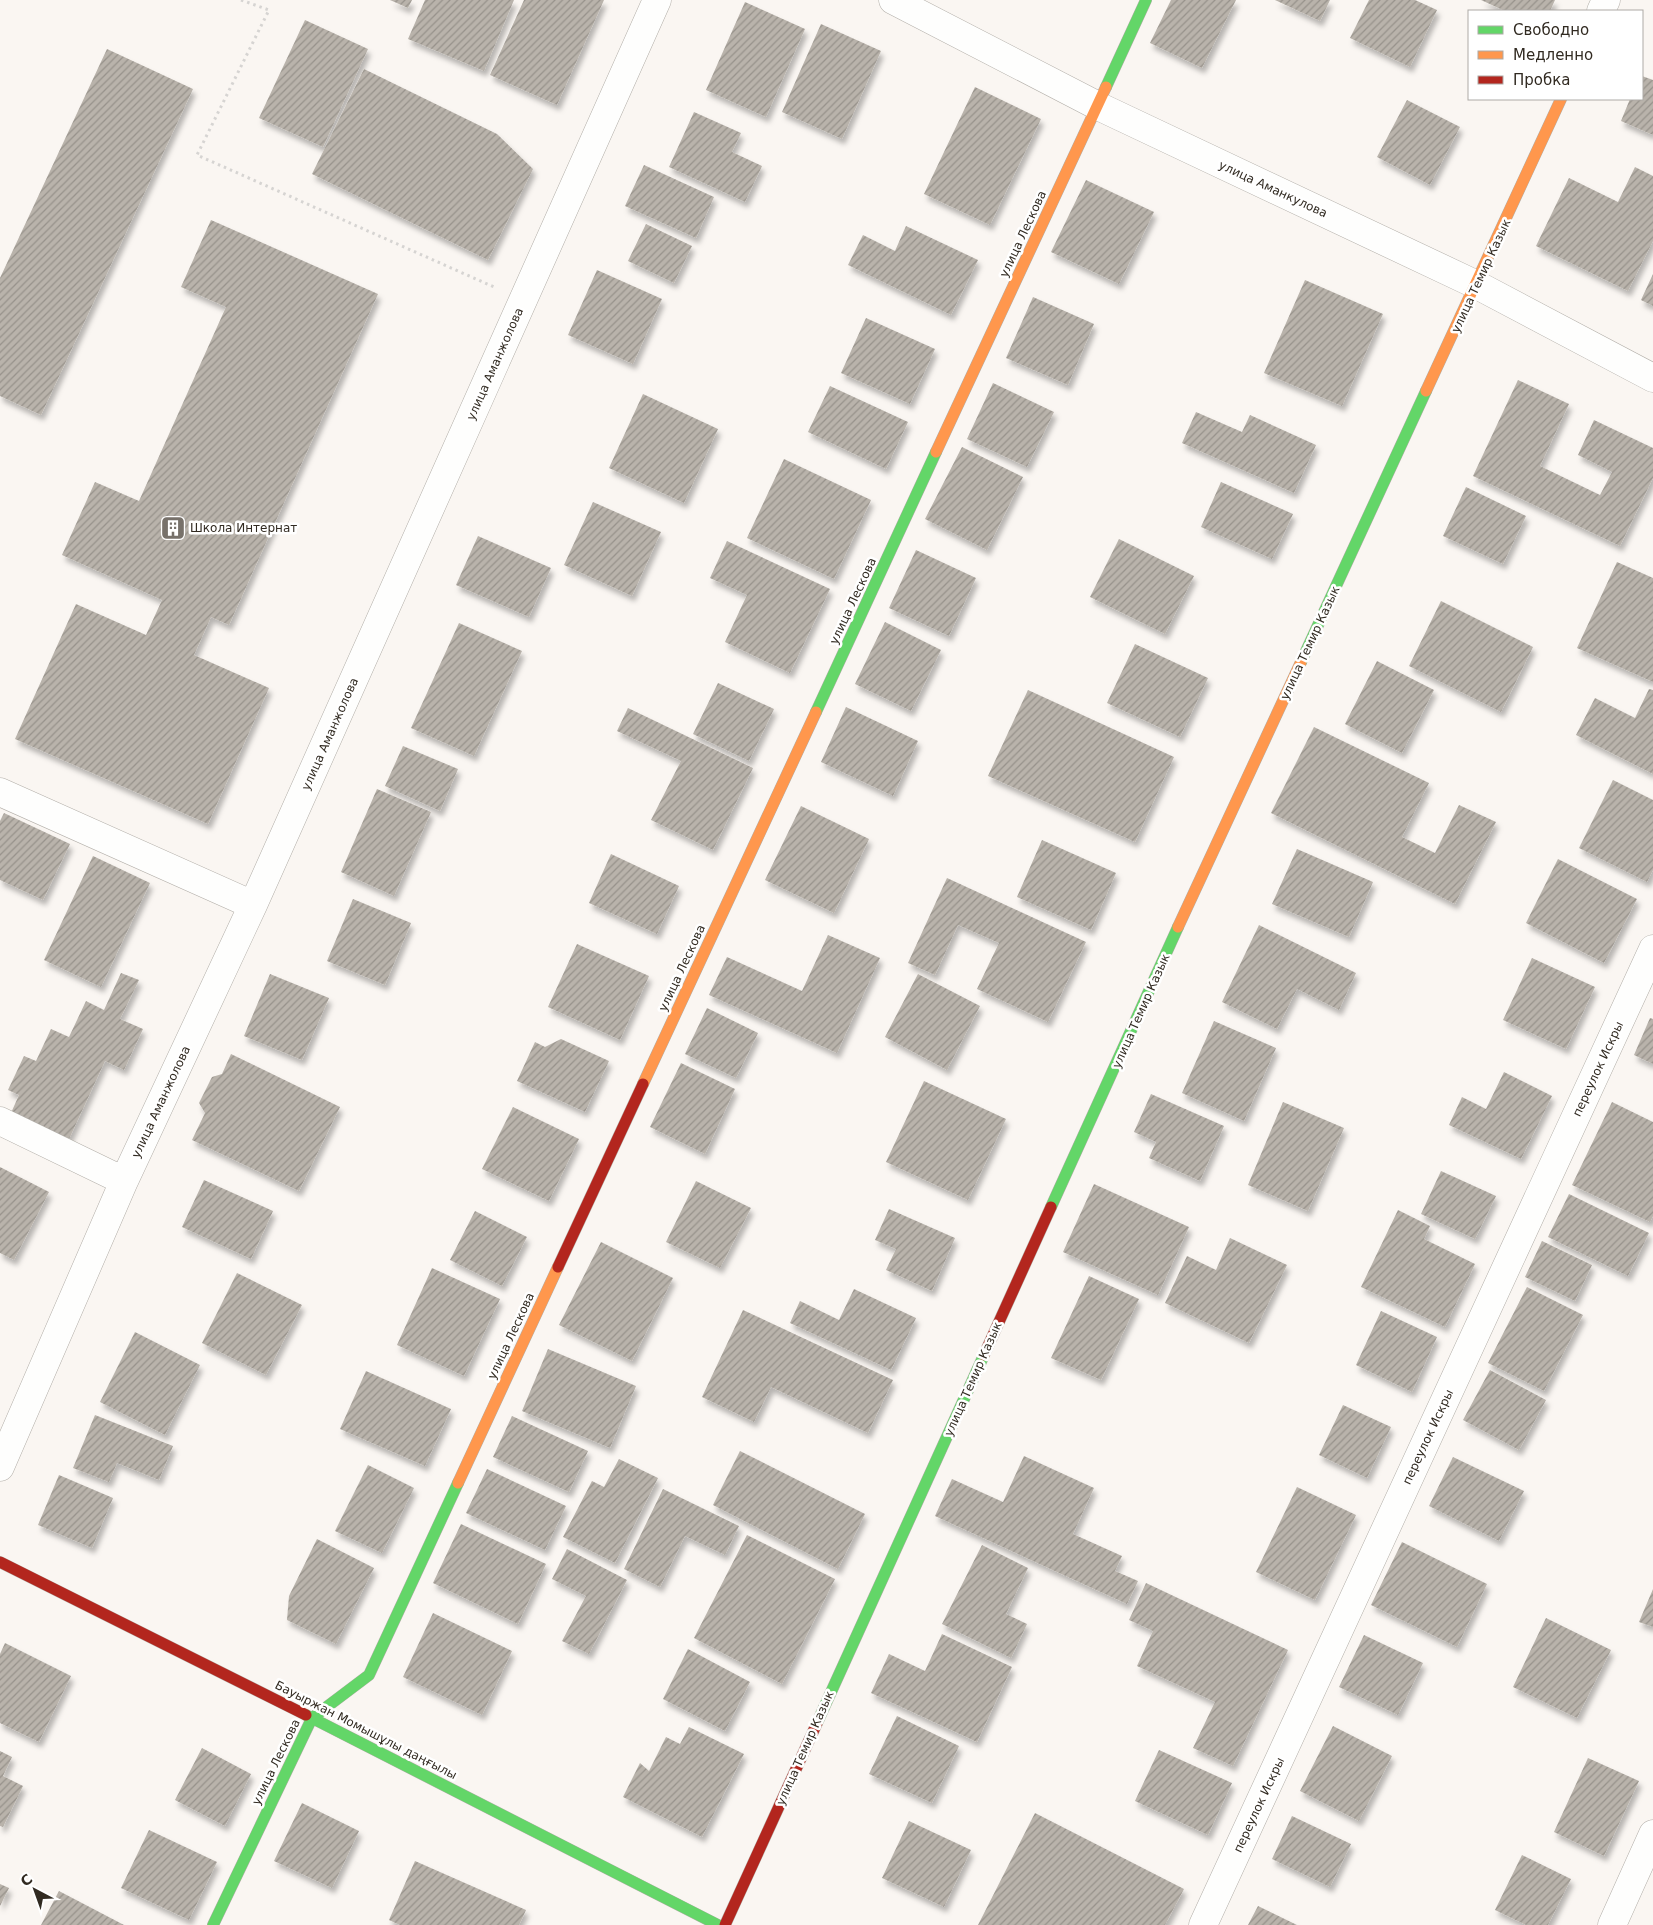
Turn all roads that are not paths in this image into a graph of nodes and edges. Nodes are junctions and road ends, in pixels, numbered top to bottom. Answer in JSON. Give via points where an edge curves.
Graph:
{"nodes":[{"id":1,"x":657,"y":0,"type":"edge"},
{"id":2,"x":893,"y":0,"type":"edge"},
{"id":3,"x":1146,"y":0,"type":"edge"},
{"id":4,"x":1561,"y":100,"type":"edge"},
{"id":5,"x":1098,"y":106,"type":"junction"},
{"id":6,"x":1477,"y":285,"type":"junction"},
{"id":7,"x":1653,"y":378,"type":"edge"},
{"id":8,"x":0,"y":792,"type":"edge"},
{"id":9,"x":253,"y":905,"type":"junction"},
{"id":10,"x":1653,"y":949,"type":"edge"},
{"id":11,"x":0,"y":1122,"type":"edge"},
{"id":12,"x":124,"y":1181,"type":"junction"},
{"id":13,"x":0,"y":1467,"type":"edge"},
{"id":14,"x":2,"y":1566,"type":"edge"},
{"id":15,"x":312,"y":1718,"type":"junction"},
{"id":16,"x":1653,"y":1834,"type":"edge"},
{"id":17,"x":213,"y":1925,"type":"edge"},
{"id":18,"x":718,"y":1925,"type":"edge"},
{"id":19,"x":725,"y":1925,"type":"edge"},
{"id":20,"x":1203,"y":1925,"type":"edge"},
{"id":21,"x":1612,"y":1925,"type":"edge"}],
"edges":[{"from":1,"to":9,"type":"street","name":"улица Аманжолова"},
{"from":2,"to":5,"type":"street","name":"улица Аманкулова"},
{"from":3,"to":5,"type":"street","name":"улица Лескова"},
{"from":4,"to":6,"type":"street","name":"улица Темир Казык"},
{"from":5,"to":6,"type":"street","name":"улица Аманкулова"},
{"from":5,"to":15,"type":"street","name":"улица Лескова","via":[[369,1675]]},
{"from":6,"to":7,"type":"street","name":"улица Аманкулова"},
{"from":6,"to":19,"type":"street","name":"улица Темир Казык","via":[[1204,871]]},
{"from":8,"to":9,"type":"street"},
{"from":9,"to":12,"type":"street","name":"улица Аманжолова"},
{"from":10,"to":20,"type":"street","name":"переулок Искры"},
{"from":11,"to":12,"type":"street"},
{"from":12,"to":13,"type":"street","name":"улица Аманжолова"},
{"from":14,"to":15,"type":"street","name":"Бауыржан Момышұлы даңғылы"},
{"from":15,"to":17,"type":"street","name":"улица Лескова"},
{"from":15,"to":18,"type":"street","name":"Бауыржан Момышұлы даңғылы"},
{"from":16,"to":21,"type":"street"}]}
